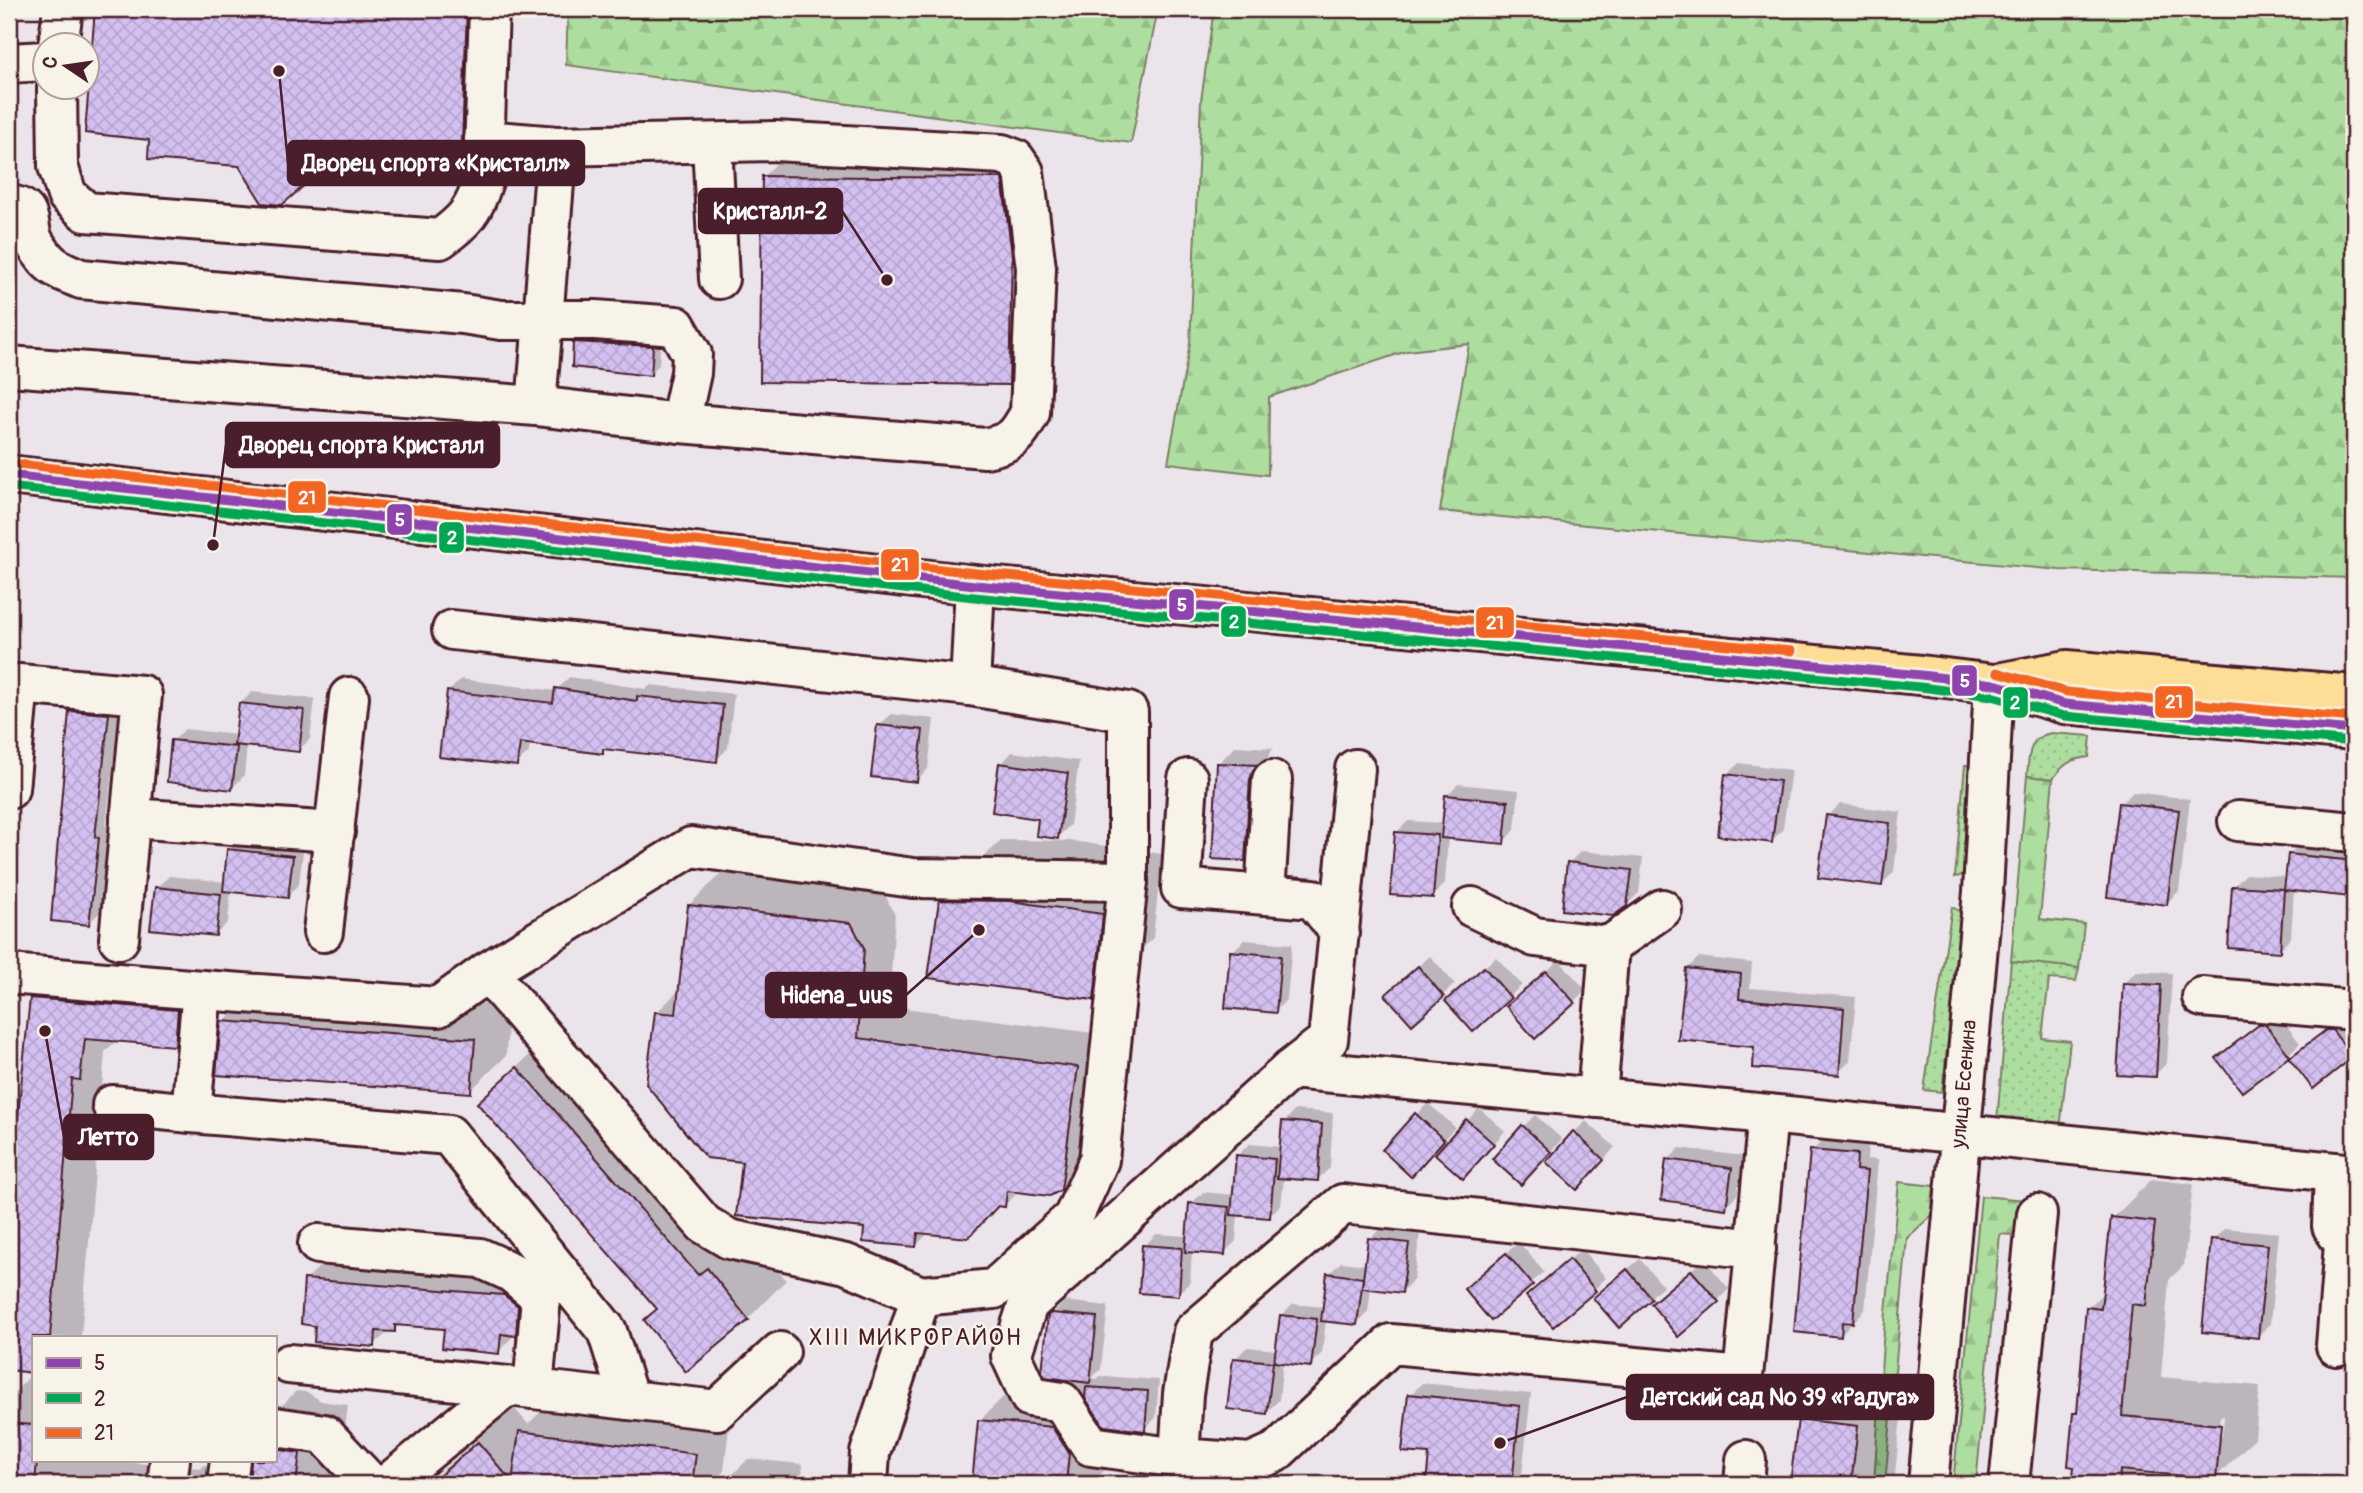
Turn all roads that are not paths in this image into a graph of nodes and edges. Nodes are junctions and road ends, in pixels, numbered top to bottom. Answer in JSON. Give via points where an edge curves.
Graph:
{"nodes":[{"id":1,"x":63,"y":9,"type":"edge"},
{"id":2,"x":488,"y":9,"type":"edge"},
{"id":3,"x":60,"y":32,"type":"edge"},
{"id":4,"x":32,"y":62,"type":"edge"},
{"id":5,"x":9,"y":63,"type":"edge"},
{"id":6,"x":57,"y":102,"type":"edge"},
{"id":7,"x":484,"y":141,"type":"junction"},
{"id":8,"x":712,"y":143,"type":"junction"},
{"id":9,"x":557,"y":146,"type":"junction"},
{"id":10,"x":9,"y":205,"type":"edge"},
{"id":11,"x":719,"y":279,"type":"dead end"},
{"id":12,"x":544,"y":319,"type":"junction"},
{"id":13,"x":9,"y":366,"type":"edge"},
{"id":14,"x":536,"y":405,"type":"junction"},
{"id":15,"x":680,"y":424,"type":"junction"},
{"id":16,"x":9,"y":475,"type":"edge"},
{"id":17,"x":975,"y":585,"type":"junction"},
{"id":18,"x":452,"y":630,"type":"dead end"},
{"id":19,"x":1994,"y":684,"type":"junction"},
{"id":20,"x":970,"y":686,"type":"junction"},
{"id":21,"x":2354,"y":695,"type":"edge"},
{"id":22,"x":349,"y":697,"type":"dead end"},
{"id":23,"x":2354,"y":730,"type":"edge"},
{"id":24,"x":1355,"y":769,"type":"dead end"},
{"id":25,"x":1188,"y":779,"type":"dead end"},
{"id":26,"x":1272,"y":780,"type":"dead end"},
{"id":27,"x":9,"y":789,"type":"edge"},
{"id":28,"x":130,"y":818,"type":"junction"},
{"id":29,"x":2238,"y":821,"type":"dead end"},
{"id":30,"x":335,"y":832,"type":"junction"},
{"id":31,"x":2354,"y":832,"type":"edge"},
{"id":32,"x":1128,"y":881,"type":"junction"},
{"id":33,"x":1265,"y":895,"type":"junction"},
{"id":34,"x":1472,"y":907,"type":"dead end"},
{"id":35,"x":1662,"y":909,"type":"dead end"},
{"id":36,"x":1339,"y":931,"type":"junction"},
{"id":37,"x":323,"y":932,"type":"dead end"},
{"id":38,"x":119,"y":939,"type":"dead end"},
{"id":39,"x":1609,"y":946,"type":"junction"},
{"id":40,"x":487,"y":972,"type":"junction"},
{"id":41,"x":9,"y":974,"type":"edge"},
{"id":42,"x":202,"y":990,"type":"junction"},
{"id":43,"x":2202,"y":997,"type":"dead end"},
{"id":44,"x":2354,"y":1010,"type":"edge"},
{"id":45,"x":1291,"y":1069,"type":"junction"},
{"id":46,"x":1597,"y":1098,"type":"junction"},
{"id":47,"x":112,"y":1105,"type":"dead end"},
{"id":48,"x":191,"y":1113,"type":"junction"},
{"id":49,"x":1768,"y":1114,"type":"junction"},
{"id":50,"x":1960,"y":1135,"type":"junction"},
{"id":51,"x":2344,"y":1173,"type":"edge"},
{"id":52,"x":2036,"y":1214,"type":"dead end"},
{"id":53,"x":318,"y":1244,"type":"dead end"},
{"id":54,"x":1756,"y":1249,"type":"junction"},
{"id":55,"x":920,"y":1296,"type":"junction"},
{"id":56,"x":2336,"y":1346,"type":"dead end"},
{"id":57,"x":780,"y":1352,"type":"dead end"},
{"id":58,"x":289,"y":1364,"type":"dead end"},
{"id":59,"x":520,"y":1388,"type":"junction"},
{"id":60,"x":629,"y":1400,"type":"junction"},
{"id":61,"x":276,"y":1427,"type":"edge"},
{"id":62,"x":1179,"y":1458,"type":"junction"},
{"id":63,"x":170,"y":1462,"type":"edge"},
{"id":64,"x":230,"y":1462,"type":"edge"},
{"id":65,"x":167,"y":1484,"type":"edge"},
{"id":66,"x":227,"y":1484,"type":"edge"},
{"id":67,"x":371,"y":1484,"type":"edge"},
{"id":68,"x":388,"y":1484,"type":"edge"},
{"id":69,"x":867,"y":1484,"type":"edge"},
{"id":70,"x":1928,"y":1484,"type":"edge"},
{"id":71,"x":2009,"y":1484,"type":"edge"}],
"edges":[{"from":1,"to":3,"type":"street"},
{"from":2,"to":7,"type":"street"},
{"from":4,"to":5,"type":"street"},
{"from":6,"to":7,"type":"street","via":[[58,166],[67,195],[86,212],[440,240],[463,223],[477,200],[483,181]]},
{"from":7,"to":9,"type":"street"},
{"from":8,"to":9,"type":"street"},
{"from":8,"to":11,"type":"street"},
{"from":8,"to":15,"type":"street","via":[[775,141],[1002,154],[1015,159],[1024,172],[1036,268],[1030,413],[1018,433],[1003,445],[985,448]]},
{"from":9,"to":12,"type":"street"},
{"from":10,"to":12,"type":"street","via":[[26,211],[33,241],[47,260],[81,279],[501,320]]},
{"from":12,"to":14,"type":"street"},
{"from":12,"to":15,"type":"street","via":[[676,326],[692,354]]},
{"from":13,"to":14,"type":"street"},
{"from":14,"to":15,"type":"street"},
{"from":16,"to":17,"type":"main road"},
{"from":17,"to":19,"type":"main road"},
{"from":17,"to":20,"type":"street"},
{"from":18,"to":20,"type":"street"},
{"from":19,"to":21,"type":"main road","via":[[2067,670]]},
{"from":19,"to":23,"type":"main road","via":[[2065,704]]},
{"from":19,"to":50,"type":"street","name":"улица Есенина","via":[[1983,892]]},
{"from":20,"to":32,"type":"street","via":[[1128,712]]},
{"from":22,"to":30,"type":"street"},
{"from":24,"to":36,"type":"street"},
{"from":25,"to":33,"type":"street","via":[[1181,888]]},
{"from":26,"to":33,"type":"street"},
{"from":27,"to":28,"type":"street","via":[[19,684],[142,695]]},
{"from":28,"to":30,"type":"street"},
{"from":28,"to":38,"type":"street"},
{"from":29,"to":31,"type":"street"},
{"from":30,"to":37,"type":"street"},
{"from":32,"to":40,"type":"street","via":[[913,878],[691,847]]},
{"from":32,"to":55,"type":"street","via":[[1099,1160],[1073,1218],[994,1289]]},
{"from":33,"to":36,"type":"street","via":[[1313,899]]},
{"from":34,"to":39,"type":"street","via":[[1535,937]]},
{"from":35,"to":39,"type":"street"},
{"from":36,"to":45,"type":"street","via":[[1328,1040]]},
{"from":39,"to":46,"type":"street"},
{"from":40,"to":42,"type":"street","via":[[438,1007]]},
{"from":40,"to":55,"type":"street","via":[[704,1224],[729,1239],[846,1264]]},
{"from":41,"to":42,"type":"street"},
{"from":42,"to":48,"type":"street"},
{"from":43,"to":44,"type":"street"},
{"from":45,"to":46,"type":"street"},
{"from":45,"to":62,"type":"street","via":[[1028,1304],[1011,1356],[1030,1397],[1062,1402],[1091,1446]]},
{"from":46,"to":49,"type":"street"},
{"from":47,"to":48,"type":"street"},
{"from":48,"to":60,"type":"street","via":[[449,1135],[607,1331]]},
{"from":49,"to":50,"type":"street"},
{"from":49,"to":54,"type":"street"},
{"from":50,"to":51,"type":"street"},
{"from":50,"to":70,"type":"street","name":"улица Есенина"},
{"from":51,"to":56,"type":"street","via":[[2332,1226],[2344,1244]]},
{"from":52,"to":71,"type":"street"},
{"from":53,"to":59,"type":"street","via":[[480,1258],[511,1272],[541,1297]]},
{"from":54,"to":62,"type":"street","via":[[1743,1377],[1391,1344],[1276,1451],[1251,1462]]},
{"from":54,"to":62,"type":"street","via":[[1343,1205],[1193,1332]]},
{"from":55,"to":69,"type":"street","via":[[870,1453]]},
{"from":57,"to":60,"type":"street","via":[[717,1410]]},
{"from":58,"to":59,"type":"street"},
{"from":59,"to":60,"type":"street"},
{"from":59,"to":68,"type":"street"},
{"from":61,"to":67,"type":"street","via":[[324,1434]]},
{"from":63,"to":65,"type":"street"},
{"from":64,"to":66,"type":"street"}]}
